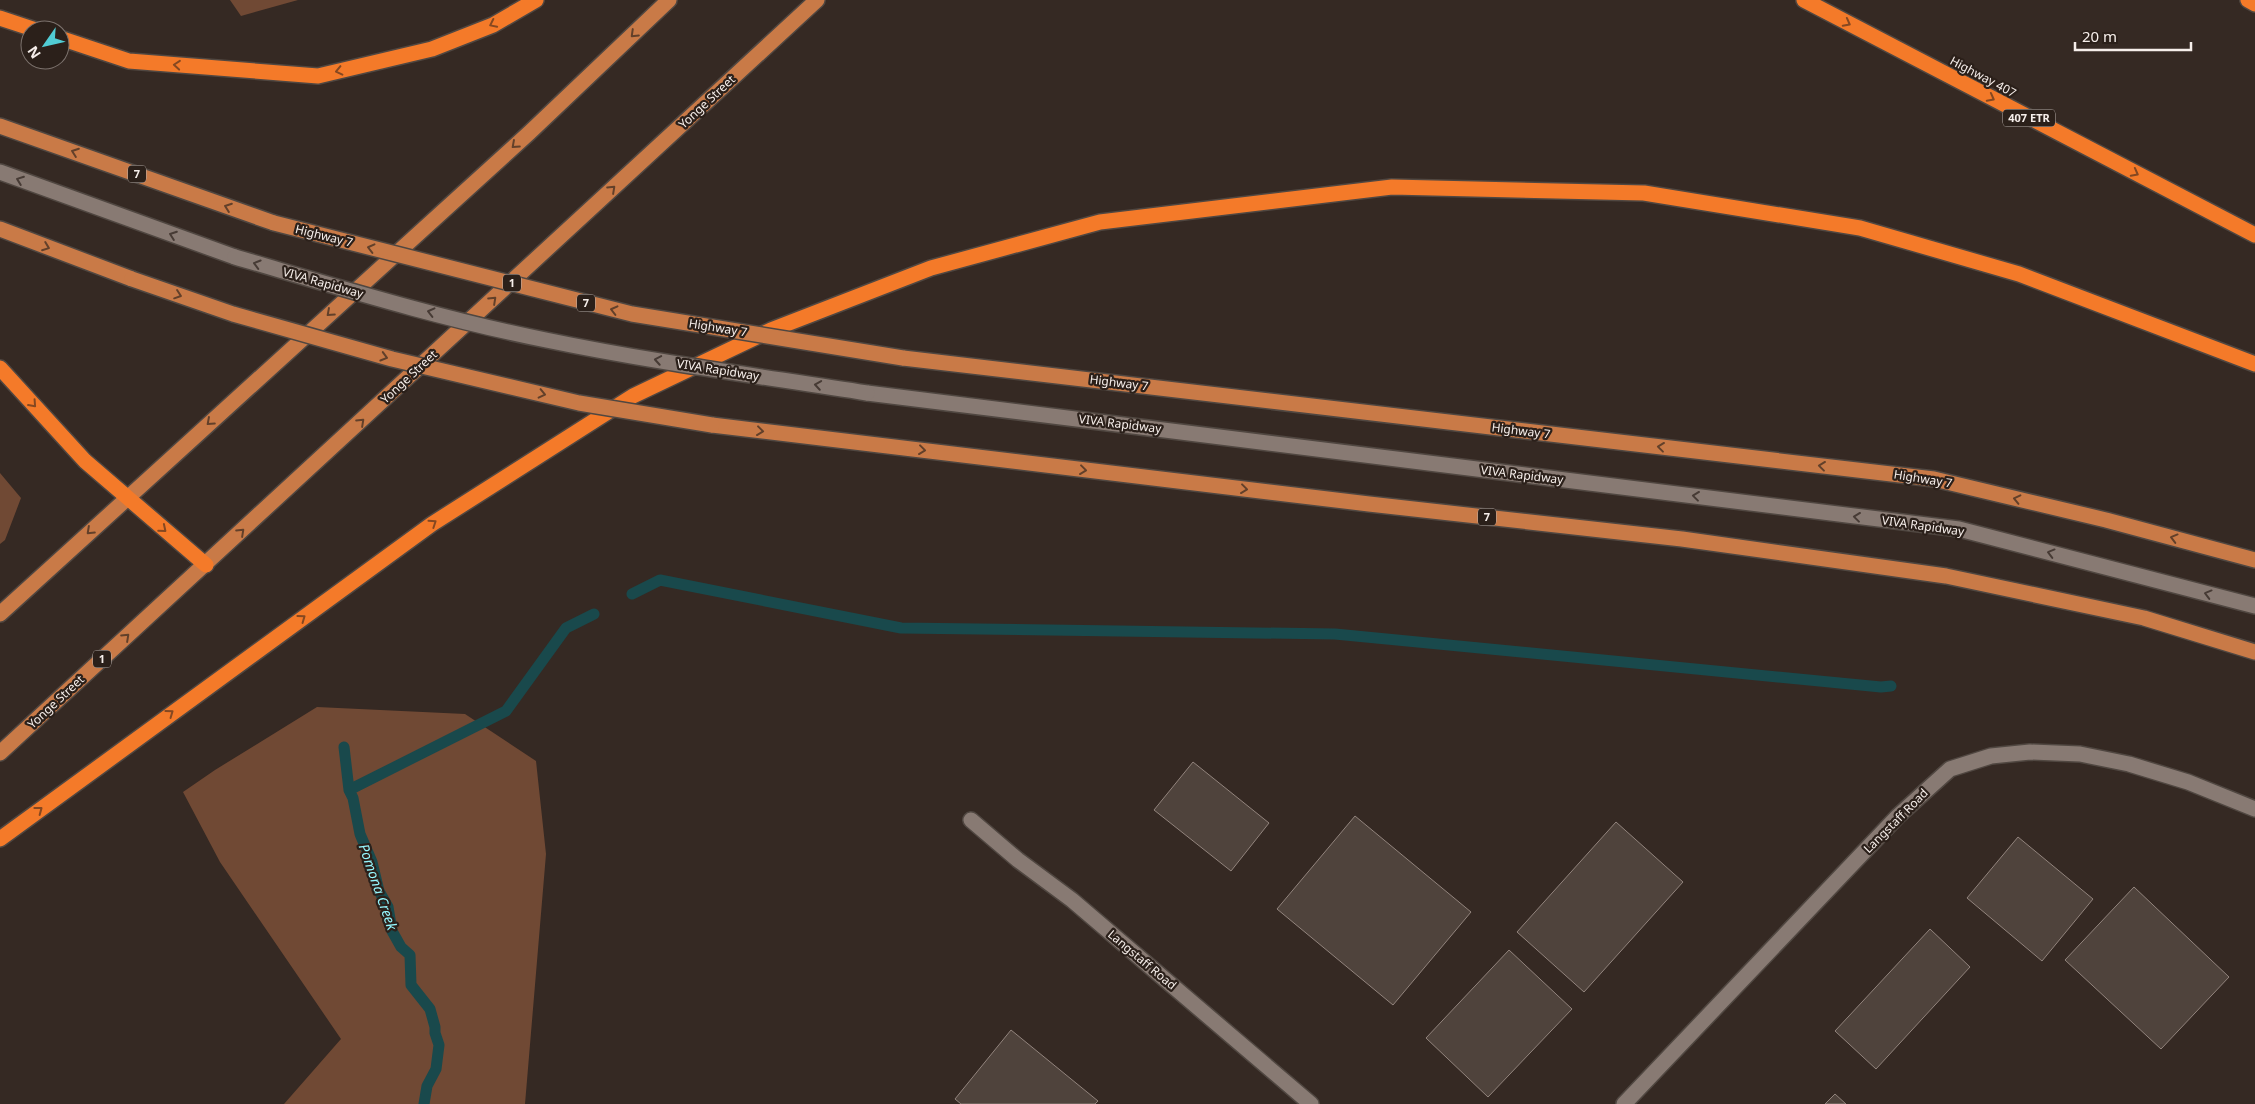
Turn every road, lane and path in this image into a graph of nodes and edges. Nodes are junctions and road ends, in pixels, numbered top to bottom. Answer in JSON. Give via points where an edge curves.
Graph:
{"nodes":[{"id":1,"x":536,"y":0,"type":"edge"},
{"id":2,"x":669,"y":0,"type":"edge"},
{"id":3,"x":817,"y":0,"type":"edge"},
{"id":4,"x":1804,"y":0,"type":"edge"},
{"id":5,"x":2248,"y":0,"type":"edge"},
{"id":6,"x":2255,"y":4,"type":"edge"},
{"id":7,"x":0,"y":18,"type":"edge"},
{"id":8,"x":20,"y":25,"type":"edge"},
{"id":9,"x":70,"y":41,"type":"edge"},
{"id":10,"x":0,"y":126,"type":"edge"},
{"id":11,"x":0,"y":172,"type":"edge"},
{"id":12,"x":0,"y":229,"type":"edge"},
{"id":13,"x":2255,"y":235,"type":"edge"},
{"id":14,"x":2255,"y":364,"type":"edge"},
{"id":15,"x":0,"y":368,"type":"edge"},
{"id":16,"x":126,"y":498,"type":"junction"},
{"id":17,"x":2255,"y":560,"type":"edge"},
{"id":18,"x":206,"y":565,"type":"junction"},
{"id":19,"x":2255,"y":606,"type":"edge"},
{"id":20,"x":0,"y":614,"type":"edge"},
{"id":21,"x":2255,"y":652,"type":"edge"},
{"id":22,"x":0,"y":753,"type":"edge"},
{"id":23,"x":2255,"y":809,"type":"edge"},
{"id":24,"x":971,"y":820,"type":"dead end"},
{"id":25,"x":0,"y":839,"type":"edge"},
{"id":26,"x":1311,"y":1104,"type":"edge"},
{"id":27,"x":1624,"y":1104,"type":"edge"}],
"edges":[{"from":1,"to":9,"type":"highway","one_way":true,"via":[[493,25],[432,49],[318,76],[130,61]]},
{"from":2,"to":16,"type":"main road","one_way":true,"via":[[529,133]]},
{"from":18,"to":3,"type":"main road","name":"Yonge Street","number":"1","one_way":true},
{"from":4,"to":13,"type":"highway","name":"Highway 407","number":"407 ETR","one_way":true},
{"from":5,"to":6,"type":"highway"},
{"from":7,"to":8,"type":"highway"},
{"from":17,"to":10,"type":"main road","name":"Highway 7","number":"7","one_way":true,"bridge":true,"via":[[1934,479],[903,358],[632,314],[274,223]]},
{"from":19,"to":11,"type":"street","name":"VIVA Rapidway","one_way":true,"bridge":true,"via":[[1959,530],[866,393],[544,340],[235,258]]},
{"from":12,"to":21,"type":"main road","number":"7","one_way":true,"bridge":true,"via":[[132,280],[233,314],[392,360],[580,403],[712,425],[1682,539],[1946,576],[2144,618]]},
{"from":25,"to":14,"type":"highway","one_way":true,"via":[[432,524],[633,396],[771,330],[931,268],[1100,222],[1392,187],[1644,193],[1860,228],[2019,274]]},
{"from":15,"to":16,"type":"highway","one_way":true,"via":[[85,461]]},
{"from":16,"to":18,"type":"highway","one_way":true},
{"from":16,"to":20,"type":"main road","one_way":true},
{"from":22,"to":18,"type":"main road","name":"Yonge Street","number":"1","one_way":true},
{"from":23,"to":27,"type":"street","name":"Langstaff Road","via":[[2188,782],[2080,754],[2030,752],[1991,756],[1950,769],[1898,816]]},
{"from":24,"to":26,"type":"street","name":"Langstaff Road","via":[[1072,900]]}]}
